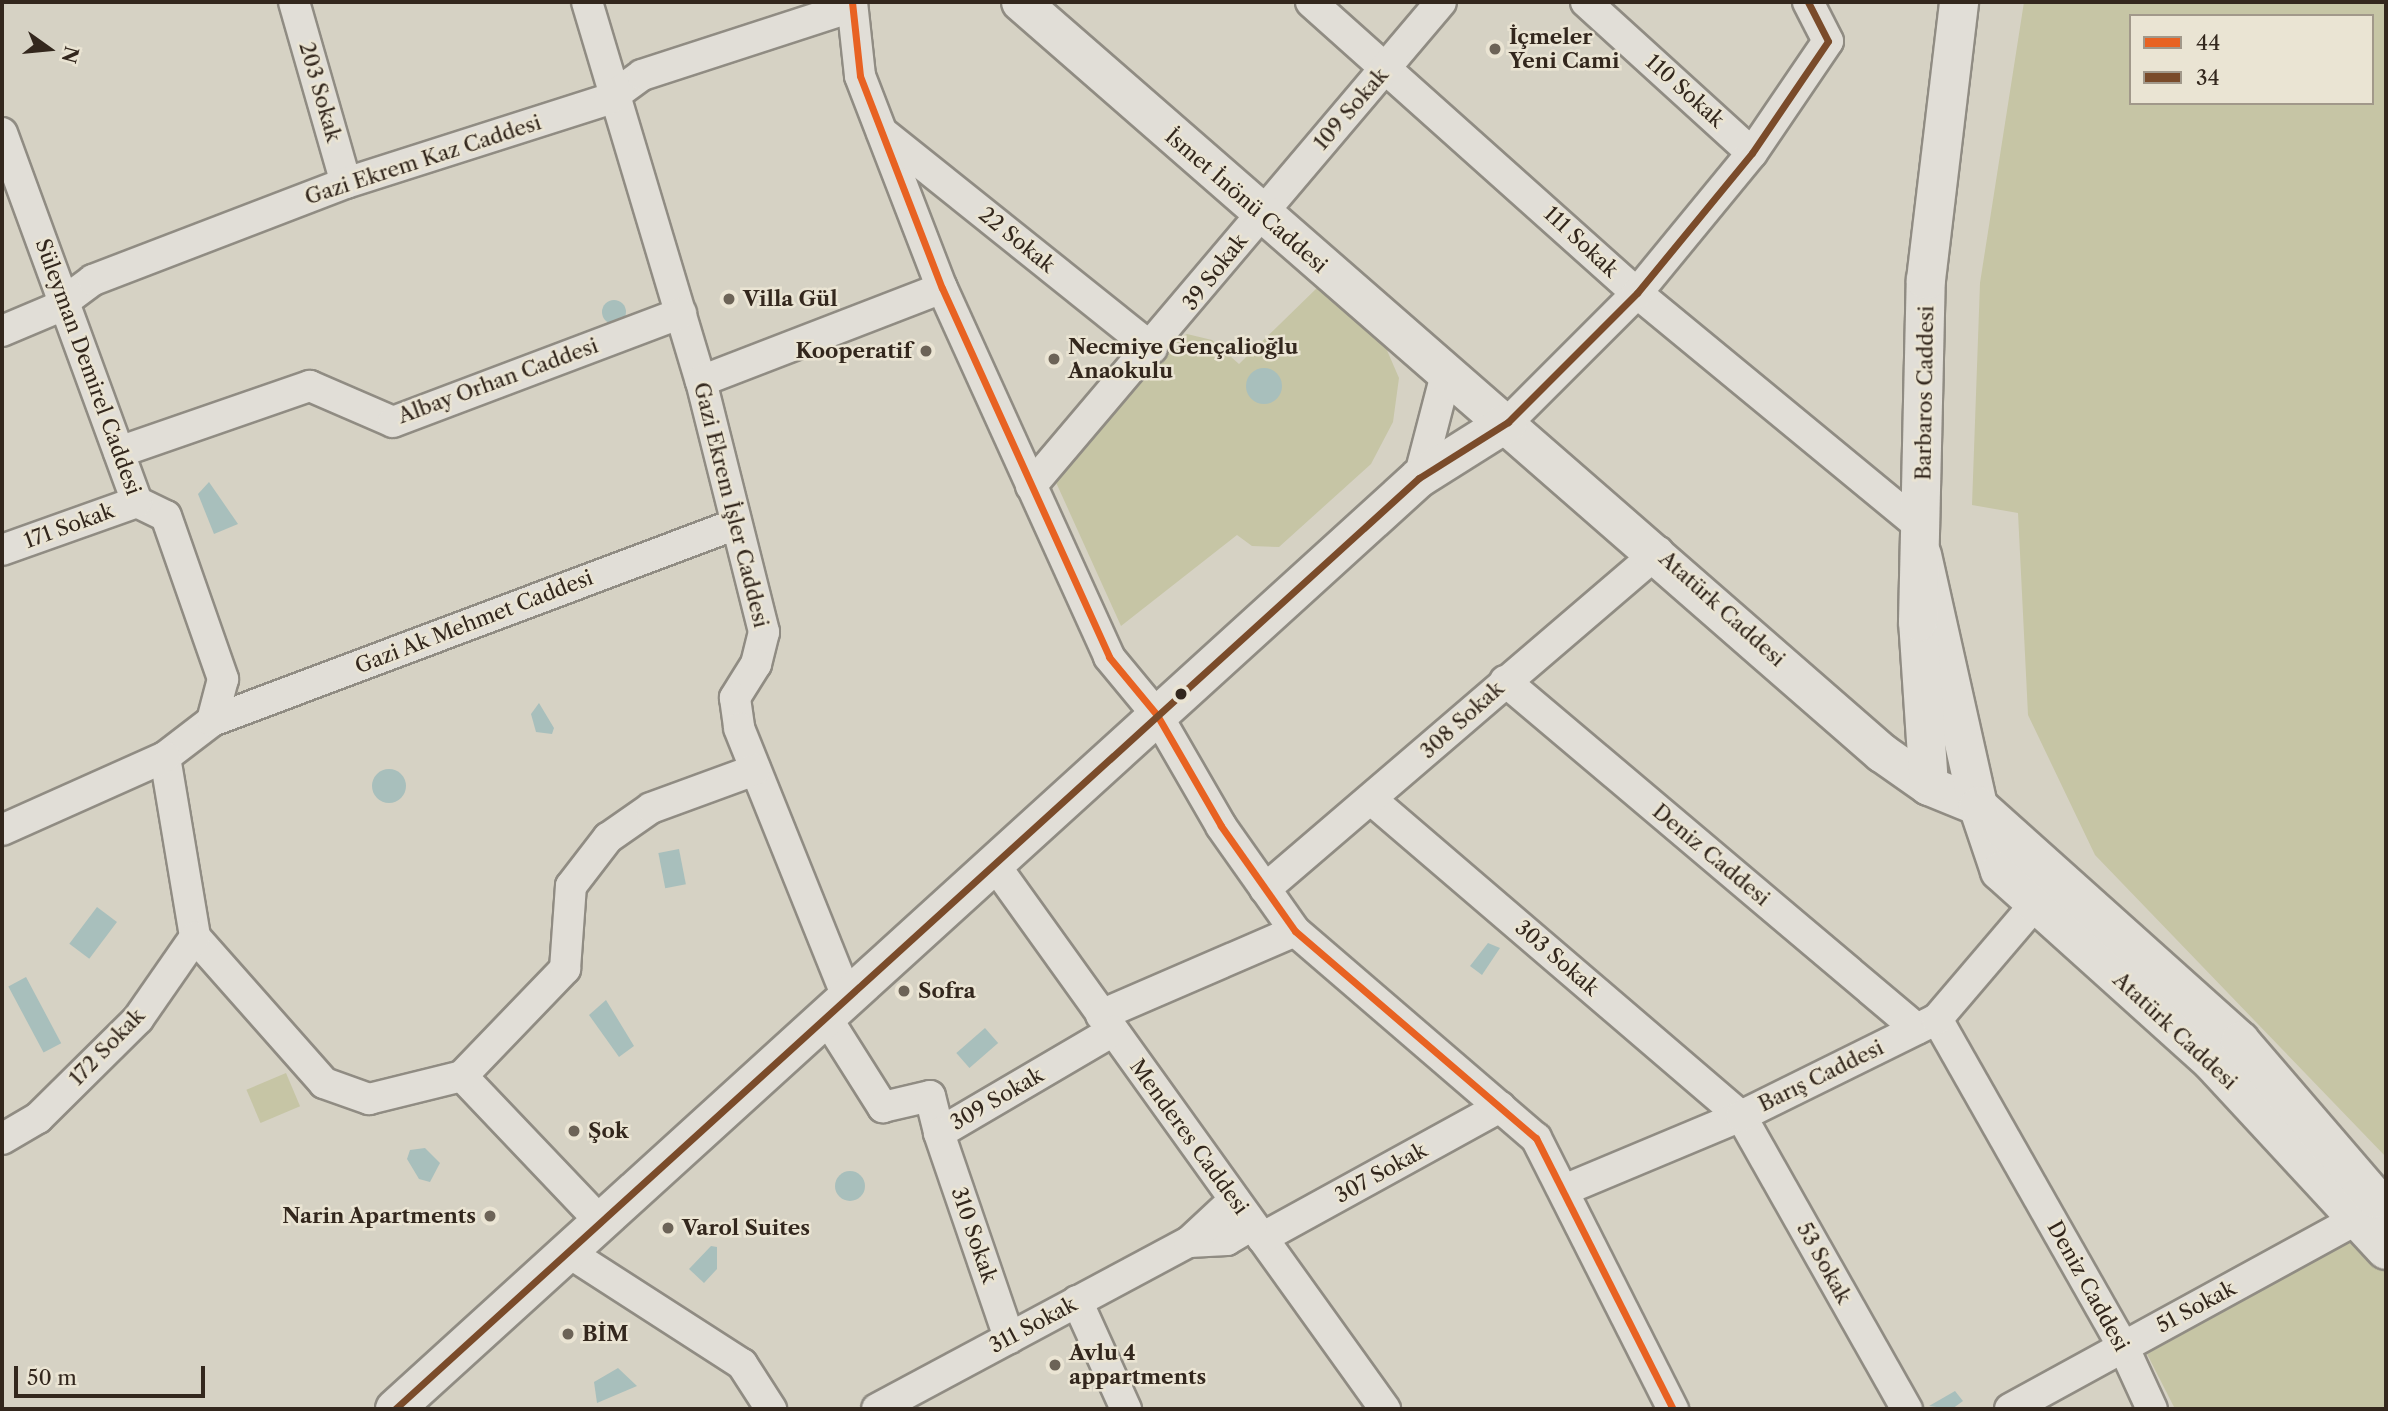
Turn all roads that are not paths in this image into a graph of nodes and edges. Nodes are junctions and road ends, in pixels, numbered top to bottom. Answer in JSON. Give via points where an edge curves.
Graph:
{"nodes":[{"id":1,"x":294,"y":2,"type":"edge"},
{"id":2,"x":587,"y":2,"type":"edge"},
{"id":3,"x":1311,"y":2,"type":"edge"},
{"id":4,"x":1441,"y":2,"type":"edge"},
{"id":5,"x":1586,"y":2,"type":"edge"},
{"id":6,"x":1808,"y":2,"type":"edge"},
{"id":7,"x":1959,"y":2,"type":"edge"},
{"id":8,"x":852,"y":4,"type":"edge"},
{"id":9,"x":1040,"y":10,"type":"edge"},
{"id":10,"x":1389,"y":65,"type":"junction"},
{"id":11,"x":619,"y":92,"type":"junction"},
{"id":12,"x":882,"y":132,"type":"junction"},
{"id":13,"x":2,"y":133,"type":"edge"},
{"id":14,"x":1752,"y":153,"type":"junction"},
{"id":15,"x":346,"y":183,"type":"junction"},
{"id":16,"x":1258,"y":215,"type":"junction"},
{"id":17,"x":942,"y":288,"type":"junction"},
{"id":18,"x":1637,"y":293,"type":"junction"},
{"id":19,"x":64,"y":301,"type":"junction"},
{"id":20,"x":681,"y":313,"type":"junction"},
{"id":21,"x":2,"y":331,"type":"edge"},
{"id":22,"x":1152,"y":348,"type":"junction"},
{"id":23,"x":701,"y":381,"type":"junction"},
{"id":24,"x":1460,"y":386,"type":"junction"},
{"id":25,"x":1508,"y":422,"type":"junction"},
{"id":26,"x":119,"y":452,"type":"junction"},
{"id":27,"x":1419,"y":478,"type":"junction"},
{"id":28,"x":1031,"y":486,"type":"junction"},
{"id":29,"x":136,"y":502,"type":"junction"},
{"id":30,"x":736,"y":524,"type":"junction"},
{"id":31,"x":1922,"y":542,"type":"junction"},
{"id":32,"x":2,"y":550,"type":"edge"},
{"id":33,"x":1658,"y":552,"type":"junction"},
{"id":34,"x":1505,"y":681,"type":"junction"},
{"id":35,"x":1157,"y":715,"type":"junction"},
{"id":36,"x":212,"y":721,"type":"junction"},
{"id":37,"x":164,"y":757,"type":"junction"},
{"id":38,"x":755,"y":770,"type":"junction"},
{"id":39,"x":1929,"y":786,"type":"junction"},
{"id":40,"x":1373,"y":801,"type":"junction"},
{"id":41,"x":1978,"y":806,"type":"junction"},
{"id":42,"x":2,"y":830,"type":"edge"},
{"id":43,"x":995,"y":864,"type":"junction"},
{"id":44,"x":1265,"y":889,"type":"junction"},
{"id":45,"x":2036,"y":903,"type":"junction"},
{"id":46,"x":1296,"y":931,"type":"junction"},
{"id":47,"x":195,"y":937,"type":"junction"},
{"id":48,"x":836,"y":1007,"type":"junction"},
{"id":49,"x":1107,"y":1023,"type":"junction"},
{"id":50,"x":1927,"y":1024,"type":"junction"},
{"id":51,"x":462,"y":1076,"type":"junction"},
{"id":52,"x":1500,"y":1107,"type":"junction"},
{"id":53,"x":1741,"y":1116,"type":"junction"},
{"id":54,"x":939,"y":1133,"type":"junction"},
{"id":55,"x":2,"y":1139,"type":"edge"},
{"id":56,"x":1564,"y":1190,"type":"junction"},
{"id":57,"x":1234,"y":1200,"type":"junction"},
{"id":58,"x":2376,"y":1211,"type":"edge"},
{"id":59,"x":601,"y":1222,"type":"junction"},
{"id":60,"x":1257,"y":1232,"type":"junction"},
{"id":61,"x":1189,"y":1242,"type":"junction"},
{"id":62,"x":2386,"y":1250,"type":"edge"},
{"id":63,"x":568,"y":1252,"type":"junction"},
{"id":64,"x":1077,"y":1301,"type":"junction"},
{"id":65,"x":1009,"y":1338,"type":"junction"},
{"id":66,"x":2123,"y":1346,"type":"junction"},
{"id":67,"x":395,"y":1409,"type":"edge"},
{"id":68,"x":771,"y":1409,"type":"edge"},
{"id":69,"x":877,"y":1409,"type":"edge"},
{"id":70,"x":1126,"y":1409,"type":"edge"},
{"id":71,"x":1384,"y":1409,"type":"edge"},
{"id":72,"x":1673,"y":1409,"type":"edge"},
{"id":73,"x":1907,"y":1409,"type":"edge"},
{"id":74,"x":2010,"y":1409,"type":"edge"},
{"id":75,"x":2152,"y":1409,"type":"edge"}],
"edges":[{"from":1,"to":15,"type":"street","name":"203 Sokak"},
{"from":2,"to":11,"type":"street","name":"Gazi Ekrem İşler Caddesi"},
{"from":3,"to":10,"type":"street","name":"111 Sokak"},
{"from":4,"to":10,"type":"street","name":"109 Sokak"},
{"from":5,"to":14,"type":"street","name":"110 Sokak"},
{"from":6,"to":14,"type":"street","via":[[1828,41]]},
{"from":7,"to":31,"type":"street","name":"Barbaros Caddesi","via":[[1926,281]]},
{"from":8,"to":11,"type":"street","name":"Gazi Ekrem Kaz Caddesi","via":[[642,75]]},
{"from":8,"to":12,"type":"street","via":[[860,76]]},
{"from":9,"to":16,"type":"street","name":"İsmet İnönü Caddesi"},
{"from":10,"to":16,"type":"street","name":"109 Sokak"},
{"from":10,"to":18,"type":"street","name":"111 Sokak"},
{"from":11,"to":15,"type":"street","name":"Gazi Ekrem Kaz Caddesi"},
{"from":11,"to":20,"type":"street","name":"Gazi Ekrem İşler Caddesi"},
{"from":12,"to":17,"type":"street"},
{"from":12,"to":22,"type":"street","name":"22 Sokak"},
{"from":13,"to":19,"type":"street","name":"Süleyman Demirel Caddesi"},
{"from":14,"to":18,"type":"street"},
{"from":15,"to":19,"type":"street","name":"Gazi Ekrem Kaz Caddesi","via":[[93,280]]},
{"from":16,"to":22,"type":"street","name":"39 Sokak","via":[[1234,254]]},
{"from":16,"to":24,"type":"street","name":"İsmet İnönü Caddesi"},
{"from":17,"to":23,"type":"street"},
{"from":17,"to":28,"type":"street"},
{"from":18,"to":25,"type":"street"},
{"from":18,"to":31,"type":"street","name":"111 Sokak"},
{"from":19,"to":21,"type":"street","name":"Gazi Ekrem Kaz Caddesi"},
{"from":19,"to":26,"type":"street","name":"Süleyman Demirel Caddesi"},
{"from":20,"to":23,"type":"street","name":"Gazi Ekrem İşler Caddesi"},
{"from":20,"to":26,"type":"street","name":"Albay Orhan Caddesi","via":[[393,422],[310,386]]},
{"from":22,"to":28,"type":"street","name":"39 Sokak"},
{"from":23,"to":30,"type":"street","name":"Gazi Ekrem İşler Caddesi"},
{"from":24,"to":25,"type":"street","name":"Atatürk Caddesi"},
{"from":24,"to":27,"type":"street"},
{"from":25,"to":27,"type":"street"},
{"from":25,"to":33,"type":"street","name":"Atatürk Caddesi"},
{"from":26,"to":29,"type":"street","name":"Süleyman Demirel Caddesi"},
{"from":27,"to":35,"type":"street"},
{"from":28,"to":35,"type":"street","via":[[1108,657]]},
{"from":29,"to":32,"type":"street","name":"171 Sokak"},
{"from":29,"to":36,"type":"street","name":"Süleyman Demirel Caddesi","via":[[166,516],[223,679]]},
{"from":30,"to":36,"type":"street","name":"Gazi Ak Mehmet Caddesi"},
{"from":30,"to":38,"type":"street","name":"Gazi Ekrem İşler Caddesi","via":[[764,632],[756,664],[735,698]]},
{"from":31,"to":39,"type":"street","name":"Barbaros Caddesi","via":[[1918,622]]},
{"from":31,"to":41,"type":"street","name":"Atatürk Caddesi"},
{"from":33,"to":34,"type":"street","name":"308 Sokak"},
{"from":33,"to":39,"type":"street","name":"Atatürk Caddesi","via":[[1882,753]]},
{"from":34,"to":40,"type":"street","name":"308 Sokak"},
{"from":34,"to":50,"type":"street","name":"Deniz Caddesi"},
{"from":35,"to":43,"type":"street"},
{"from":35,"to":44,"type":"street","via":[[1221,826]]},
{"from":36,"to":37,"type":"street"},
{"from":37,"to":42,"type":"street"},
{"from":37,"to":47,"type":"street"},
{"from":38,"to":48,"type":"street","name":"Gazi Ekrem İşler Caddesi"},
{"from":38,"to":51,"type":"street","via":[[651,808],[608,838],[570,886],[565,969]]},
{"from":39,"to":41,"type":"street","name":"Atatürk Caddesi"},
{"from":40,"to":44,"type":"street","name":"308 Sokak"},
{"from":40,"to":53,"type":"street","name":"303 Sokak"},
{"from":41,"to":45,"type":"street","name":"Atatürk Caddesi","via":[[2000,871]]},
{"from":41,"to":58,"type":"street","name":"Atatürk Caddesi","via":[[2240,1041]]},
{"from":43,"to":48,"type":"street"},
{"from":43,"to":49,"type":"street","name":"Menderes Caddesi"},
{"from":44,"to":46,"type":"street"},
{"from":45,"to":50,"type":"street","name":"Barış Caddesi"},
{"from":45,"to":58,"type":"street","name":"Atatürk Caddesi"},
{"from":46,"to":49,"type":"street","name":"309 Sokak"},
{"from":46,"to":52,"type":"street"},
{"from":47,"to":51,"type":"street","via":[[324,1083],[369,1099]]},
{"from":47,"to":55,"type":"street","name":"172 Sokak","via":[[138,1019],[37,1118]]},
{"from":48,"to":54,"type":"street","name":"309 Sokak","via":[[883,1107],[930,1096]]},
{"from":48,"to":59,"type":"street"},
{"from":49,"to":54,"type":"street","name":"309 Sokak"},
{"from":49,"to":57,"type":"street","name":"Menderes Caddesi"},
{"from":50,"to":53,"type":"street","name":"Barış Caddesi"},
{"from":50,"to":66,"type":"street","name":"Deniz Caddesi"},
{"from":51,"to":59,"type":"street"},
{"from":52,"to":56,"type":"street","via":[[1536,1138]]},
{"from":52,"to":60,"type":"street","name":"307 Sokak"},
{"from":53,"to":56,"type":"street","name":"Barış Caddesi"},
{"from":53,"to":73,"type":"street","name":"53 Sokak"},
{"from":54,"to":65,"type":"street","name":"310 Sokak"},
{"from":56,"to":72,"type":"street"},
{"from":57,"to":60,"type":"street","name":"Menderes Caddesi"},
{"from":57,"to":61,"type":"street"},
{"from":58,"to":62,"type":"street","name":"Atatürk Caddesi"},
{"from":58,"to":66,"type":"street","name":"51 Sokak"},
{"from":59,"to":63,"type":"street"},
{"from":60,"to":61,"type":"street","name":"307 Sokak","via":[[1227,1240]]},
{"from":60,"to":71,"type":"street","name":"Menderes Caddesi"},
{"from":61,"to":64,"type":"street","name":"311 Sokak"},
{"from":63,"to":67,"type":"street"},
{"from":63,"to":68,"type":"street","via":[[742,1364]]},
{"from":64,"to":65,"type":"street","name":"311 Sokak"},
{"from":64,"to":70,"type":"street"},
{"from":65,"to":69,"type":"street","name":"311 Sokak"},
{"from":66,"to":74,"type":"street","name":"51 Sokak"},
{"from":66,"to":75,"type":"street","name":"Deniz Caddesi"}]}
